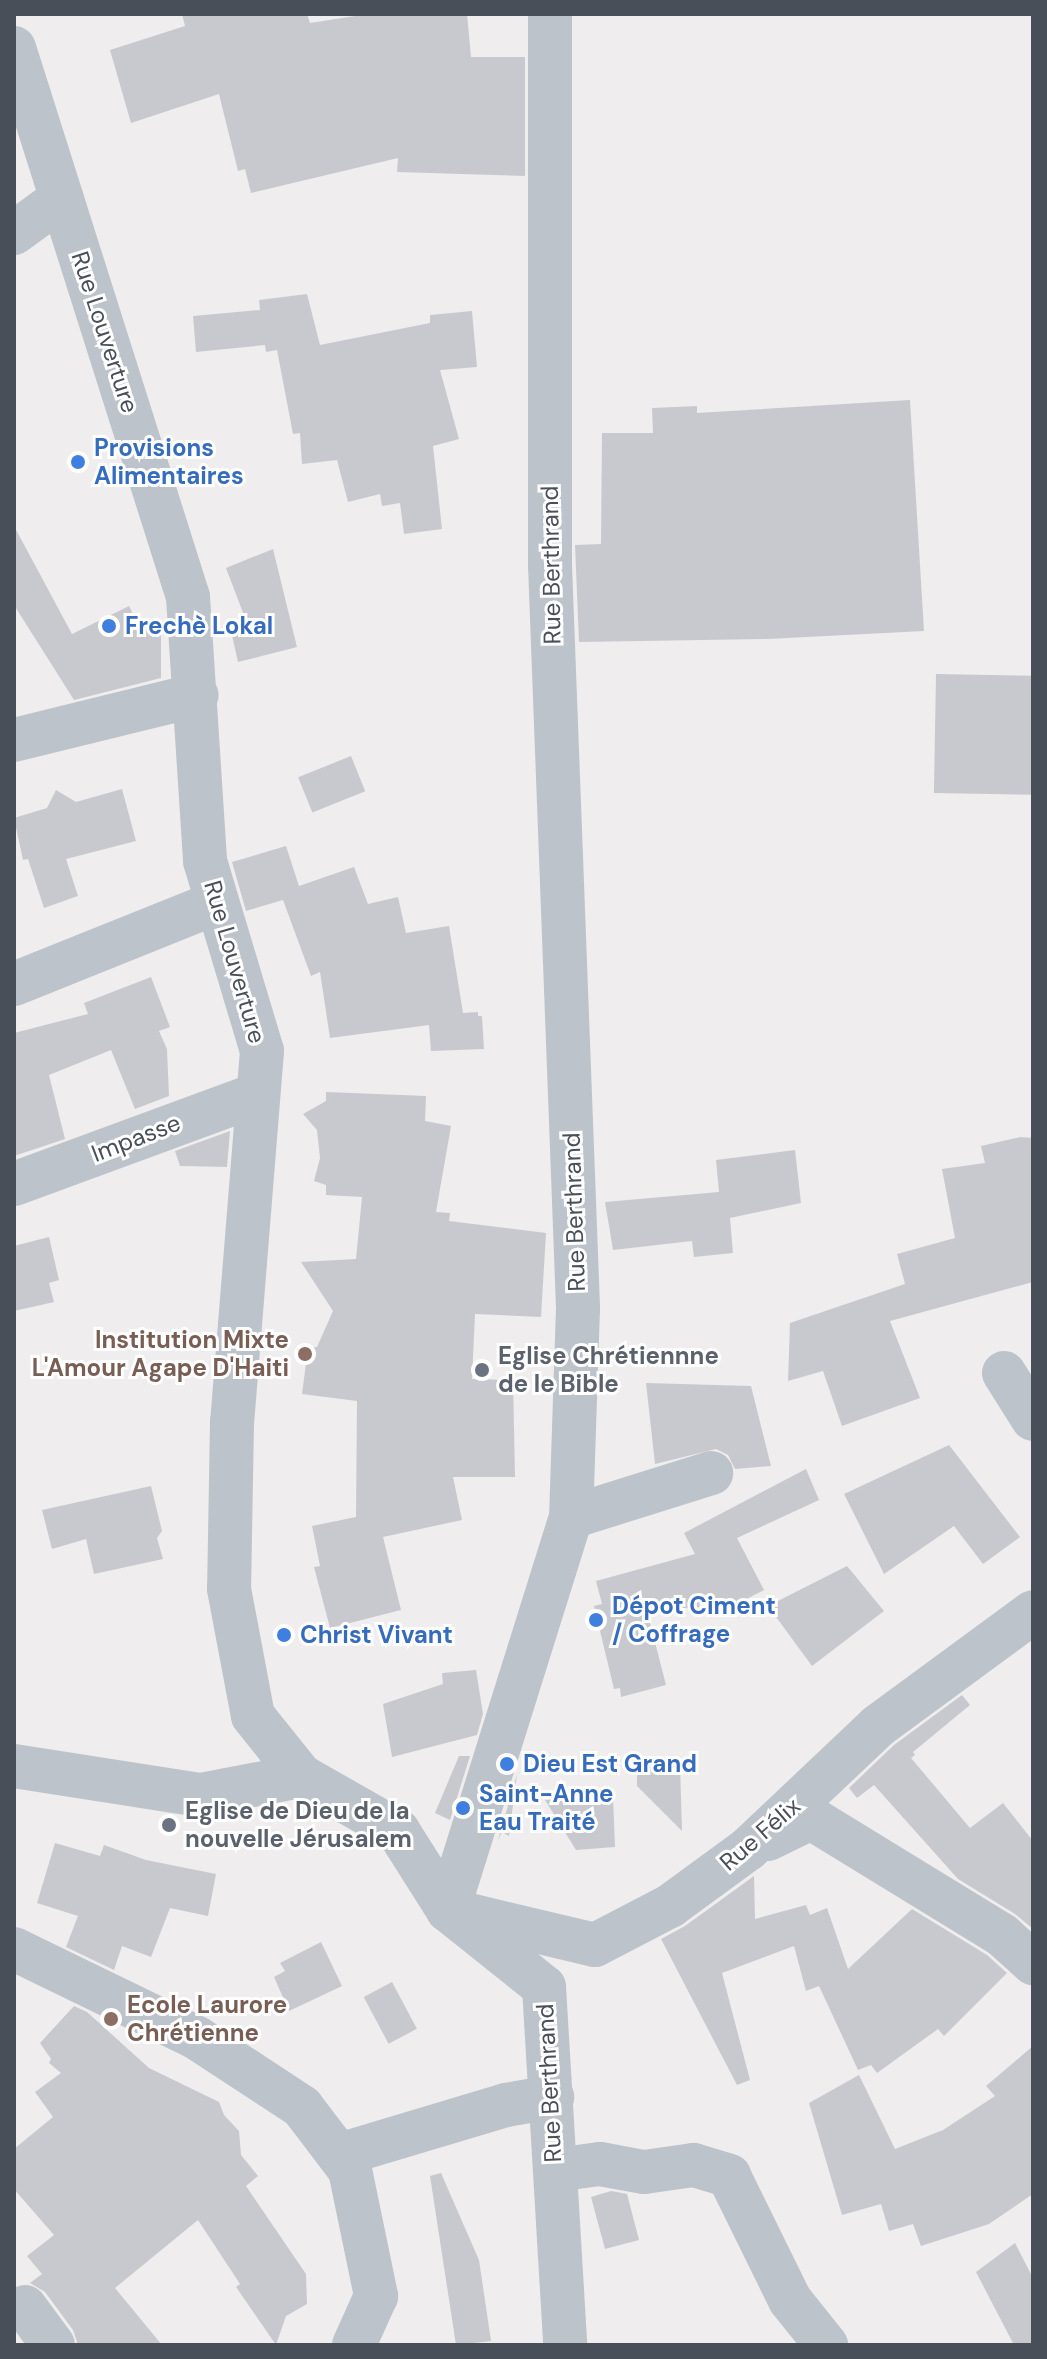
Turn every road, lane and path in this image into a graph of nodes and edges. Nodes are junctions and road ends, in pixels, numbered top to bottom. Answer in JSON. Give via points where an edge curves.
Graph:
{"nodes":[{"id":1,"x":550,"y":14,"type":"edge"},
{"id":2,"x":14,"y":48,"type":"edge"},
{"id":3,"x":62,"y":198,"type":"junction"},
{"id":4,"x":14,"y":233,"type":"edge"},
{"id":5,"x":197,"y":695,"type":"junction"},
{"id":6,"x":14,"y":740,"type":"edge"},
{"id":7,"x":215,"y":903,"type":"junction"},
{"id":8,"x":14,"y":984,"type":"edge"},
{"id":9,"x":258,"y":1094,"type":"junction"},
{"id":10,"x":14,"y":1184,"type":"edge"},
{"id":11,"x":1004,"y":1373,"type":"dead end"},
{"id":12,"x":1033,"y":1419,"type":"edge"},
{"id":13,"x":711,"y":1473,"type":"dead end"},
{"id":14,"x":571,"y":1517,"type":"junction"},
{"id":15,"x":1033,"y":1612,"type":"edge"},
{"id":16,"x":14,"y":1766,"type":"edge"},
{"id":17,"x":301,"y":1776,"type":"junction"},
{"id":18,"x":748,"y":1849,"type":"junction"},
{"id":19,"x":448,"y":1910,"type":"junction"},
{"id":20,"x":14,"y":1949,"type":"edge"},
{"id":21,"x":1031,"y":1958,"type":"edge"},
{"id":22,"x":552,"y":2097,"type":"junction"},
{"id":23,"x":339,"y":2155,"type":"junction"},
{"id":24,"x":555,"y":2170,"type":"junction"},
{"id":25,"x":25,"y":2307,"type":"dead end"},
{"id":26,"x":53,"y":2345,"type":"edge"},
{"id":27,"x":354,"y":2345,"type":"edge"},
{"id":28,"x":565,"y":2345,"type":"edge"},
{"id":29,"x":826,"y":2345,"type":"edge"}],
"edges":[{"from":1,"to":14,"type":"street","name":"Rue Berthrand","via":[[550,565],[578,1308]]},
{"from":2,"to":3,"type":"street","name":"Rue Louverture"},
{"from":3,"to":4,"type":"street"},
{"from":3,"to":5,"type":"street","name":"Rue Louverture","via":[[188,597]]},
{"from":5,"to":6,"type":"street"},
{"from":5,"to":7,"type":"street","name":"Rue Louverture","via":[[205,861]]},
{"from":7,"to":8,"type":"street"},
{"from":7,"to":9,"type":"street","name":"Rue Louverture","via":[[262,1051]]},
{"from":9,"to":10,"type":"street","name":"Impasse"},
{"from":9,"to":17,"type":"street","name":"Rue Louverture","via":[[232,1422],[229,1589],[253,1716]]},
{"from":11,"to":12,"type":"street"},
{"from":13,"to":14,"type":"street"},
{"from":14,"to":19,"type":"street","name":"Rue Berthrand"},
{"from":15,"to":18,"type":"street","name":"Rue Félix","via":[[878,1726]]},
{"from":16,"to":17,"type":"street","via":[[200,1795]]},
{"from":17,"to":19,"type":"street","name":"Rue Louverture","via":[[398,1831]]},
{"from":18,"to":19,"type":"street","name":"Rue Félix","via":[[670,1906],[595,1945]]},
{"from":18,"to":21,"type":"street","via":[[811,1818]]},
{"from":19,"to":22,"type":"street","name":"Rue Berthrand","via":[[544,1987]]},
{"from":20,"to":23,"type":"street","via":[[197,2038],[302,2107]]},
{"from":22,"to":23,"type":"street","via":[[506,2105]]},
{"from":22,"to":24,"type":"street","name":"Rue Berthrand"},
{"from":23,"to":27,"type":"street","via":[[350,2170],[376,2296]]},
{"from":24,"to":28,"type":"street","name":"Rue Berthrand"},
{"from":24,"to":29,"type":"street","via":[[600,2164],[644,2172],[694,2165],[729,2176],[790,2300]]},
{"from":25,"to":26,"type":"street"}]}
